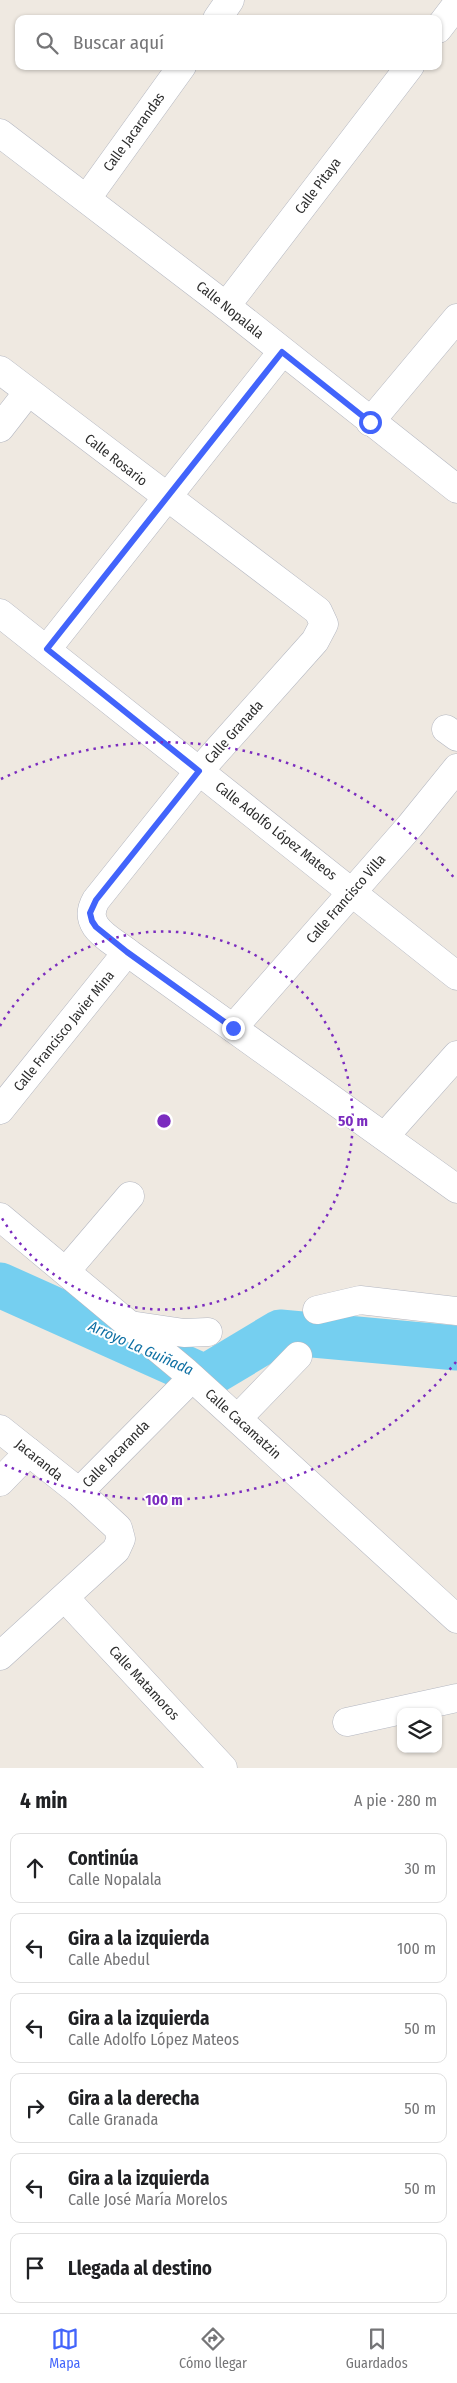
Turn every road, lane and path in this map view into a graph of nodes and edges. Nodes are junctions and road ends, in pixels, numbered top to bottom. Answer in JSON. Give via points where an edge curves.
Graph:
{"nodes":[{"id":1,"x":230,"y":0,"type":"edge"},
{"id":2,"x":454,"y":5,"type":"edge"},
{"id":3,"x":220,"y":15,"type":"edge"},
{"id":4,"x":442,"y":23,"type":"edge"},
{"id":5,"x":179,"y":70,"type":"edge"},
{"id":6,"x":407,"y":70,"type":"edge"},
{"id":7,"x":0,"y":133,"type":"edge"},
{"id":8,"x":87,"y":198,"type":"junction"},
{"id":9,"x":226,"y":306,"type":"junction"},
{"id":10,"x":457,"y":318,"type":"edge"},
{"id":11,"x":282,"y":352,"type":"junction"},
{"id":12,"x":0,"y":370,"type":"edge"},
{"id":13,"x":28,"y":392,"type":"junction"},
{"id":14,"x":370,"y":422,"type":"junction"},
{"id":15,"x":0,"y":428,"type":"edge"},
{"id":16,"x":457,"y":489,"type":"edge"},
{"id":17,"x":167,"y":499,"type":"junction"},
{"id":18,"x":0,"y":613,"type":"edge"},
{"id":19,"x":324,"y":624,"type":"joint"},
{"id":20,"x":47,"y":649,"type":"junction"},
{"id":21,"x":457,"y":768,"type":"edge"},
{"id":22,"x":199,"y":771,"type":"junction"},
{"id":23,"x":353,"y":892,"type":"junction"},
{"id":24,"x":127,"y":952,"type":"junction"},
{"id":25,"x":457,"y":976,"type":"edge"},
{"id":26,"x":233,"y":1028,"type":"junction"},
{"id":27,"x":457,"y":1055,"type":"edge"},
{"id":28,"x":0,"y":1110,"type":"edge"},
{"id":29,"x":385,"y":1136,"type":"junction"},
{"id":30,"x":457,"y":1189,"type":"edge"},
{"id":31,"x":130,"y":1196,"type":"dead end"},
{"id":32,"x":0,"y":1217,"type":"edge"},
{"id":33,"x":66,"y":1272,"type":"junction"},
{"id":34,"x":317,"y":1310,"type":"dead end"},
{"id":35,"x":457,"y":1311,"type":"edge"},
{"id":36,"x":135,"y":1329,"type":"junction"},
{"id":37,"x":208,"y":1332,"type":"dead end"},
{"id":38,"x":298,"y":1356,"type":"dead end"},
{"id":39,"x":189,"y":1375,"type":"junction"},
{"id":40,"x":238,"y":1418,"type":"junction"},
{"id":41,"x":0,"y":1429,"type":"edge"},
{"id":42,"x":29,"y":1452,"type":"junction"},
{"id":43,"x":0,"y":1482,"type":"edge"},
{"id":44,"x":78,"y":1492,"type":"junction"},
{"id":45,"x":65,"y":1598,"type":"junction"},
{"id":46,"x":457,"y":1619,"type":"edge"},
{"id":47,"x":0,"y":1656,"type":"edge"},
{"id":48,"x":457,"y":1698,"type":"edge"},
{"id":49,"x":347,"y":1722,"type":"dead end"},
{"id":50,"x":223,"y":1768,"type":"edge"}],
"edges":[{"from":1,"to":3,"type":"street"},
{"from":2,"to":4,"type":"street"},
{"from":5,"to":8,"type":"street","name":"Calle Jacarandas"},
{"from":6,"to":9,"type":"street","name":"Calle Pitaya"},
{"from":7,"to":8,"type":"street","name":"Calle Nopalala"},
{"from":8,"to":9,"type":"street","name":"Calle Nopalala"},
{"from":9,"to":11,"type":"street","name":"Calle Nopalala"},
{"from":10,"to":14,"type":"street"},
{"from":11,"to":14,"type":"street","name":"Calle Nopalala"},
{"from":11,"to":17,"type":"street"},
{"from":12,"to":13,"type":"street","name":"Calle Rosario"},
{"from":13,"to":15,"type":"street"},
{"from":13,"to":17,"type":"street","name":"Calle Rosario"},
{"from":14,"to":16,"type":"street","name":"Calle Nopalala"},
{"from":17,"to":19,"type":"street","name":"Calle Rosario","via":[[318,611]]},
{"from":17,"to":20,"type":"street"},
{"from":18,"to":20,"type":"street","name":"Calle Adolfo López Mateos"},
{"from":19,"to":22,"type":"street","name":"Calle Granada","via":[[316,641]]},
{"from":20,"to":22,"type":"street","name":"Calle Adolfo López Mateos"},
{"from":21,"to":23,"type":"street","name":"Calle Francisco Villa"},
{"from":22,"to":23,"type":"street","name":"Calle Adolfo López Mateos"},
{"from":22,"to":24,"type":"street","name":"Calle Granada","via":[[96,900],[90,913],[96,927]]},
{"from":23,"to":25,"type":"street","name":"Calle Adolfo López Mateos"},
{"from":23,"to":26,"type":"street","name":"Calle Francisco Villa"},
{"from":24,"to":26,"type":"street"},
{"from":24,"to":28,"type":"street","name":"Calle Francisco Javier Mina"},
{"from":26,"to":29,"type":"street"},
{"from":27,"to":29,"type":"street"},
{"from":29,"to":30,"type":"street"},
{"from":31,"to":33,"type":"street"},
{"from":32,"to":33,"type":"street","name":"Calle Cacamatzin"},
{"from":33,"to":36,"type":"street","name":"Calle Cacamatzin"},
{"from":34,"to":35,"type":"street","via":[[360,1300]]},
{"from":36,"to":37,"type":"street"},
{"from":36,"to":39,"type":"street","name":"Calle Cacamatzin"},
{"from":38,"to":40,"type":"street"},
{"from":39,"to":40,"type":"street","name":"Calle Cacamatzin"},
{"from":39,"to":44,"type":"street","name":"Calle Jacaranda"},
{"from":40,"to":46,"type":"street","name":"Calle Cacamatzin"},
{"from":41,"to":42,"type":"street","name":"Jacaranda"},
{"from":42,"to":43,"type":"street"},
{"from":42,"to":44,"type":"street","name":"Jacaranda"},
{"from":44,"to":45,"type":"street","name":"Calle Jacaranda","via":[[118,1528],[121,1539],[116,1550]]},
{"from":45,"to":47,"type":"street","name":"Calle Jacaranda"},
{"from":45,"to":50,"type":"street","name":"Calle Matamoros"},
{"from":48,"to":49,"type":"street"}]}
